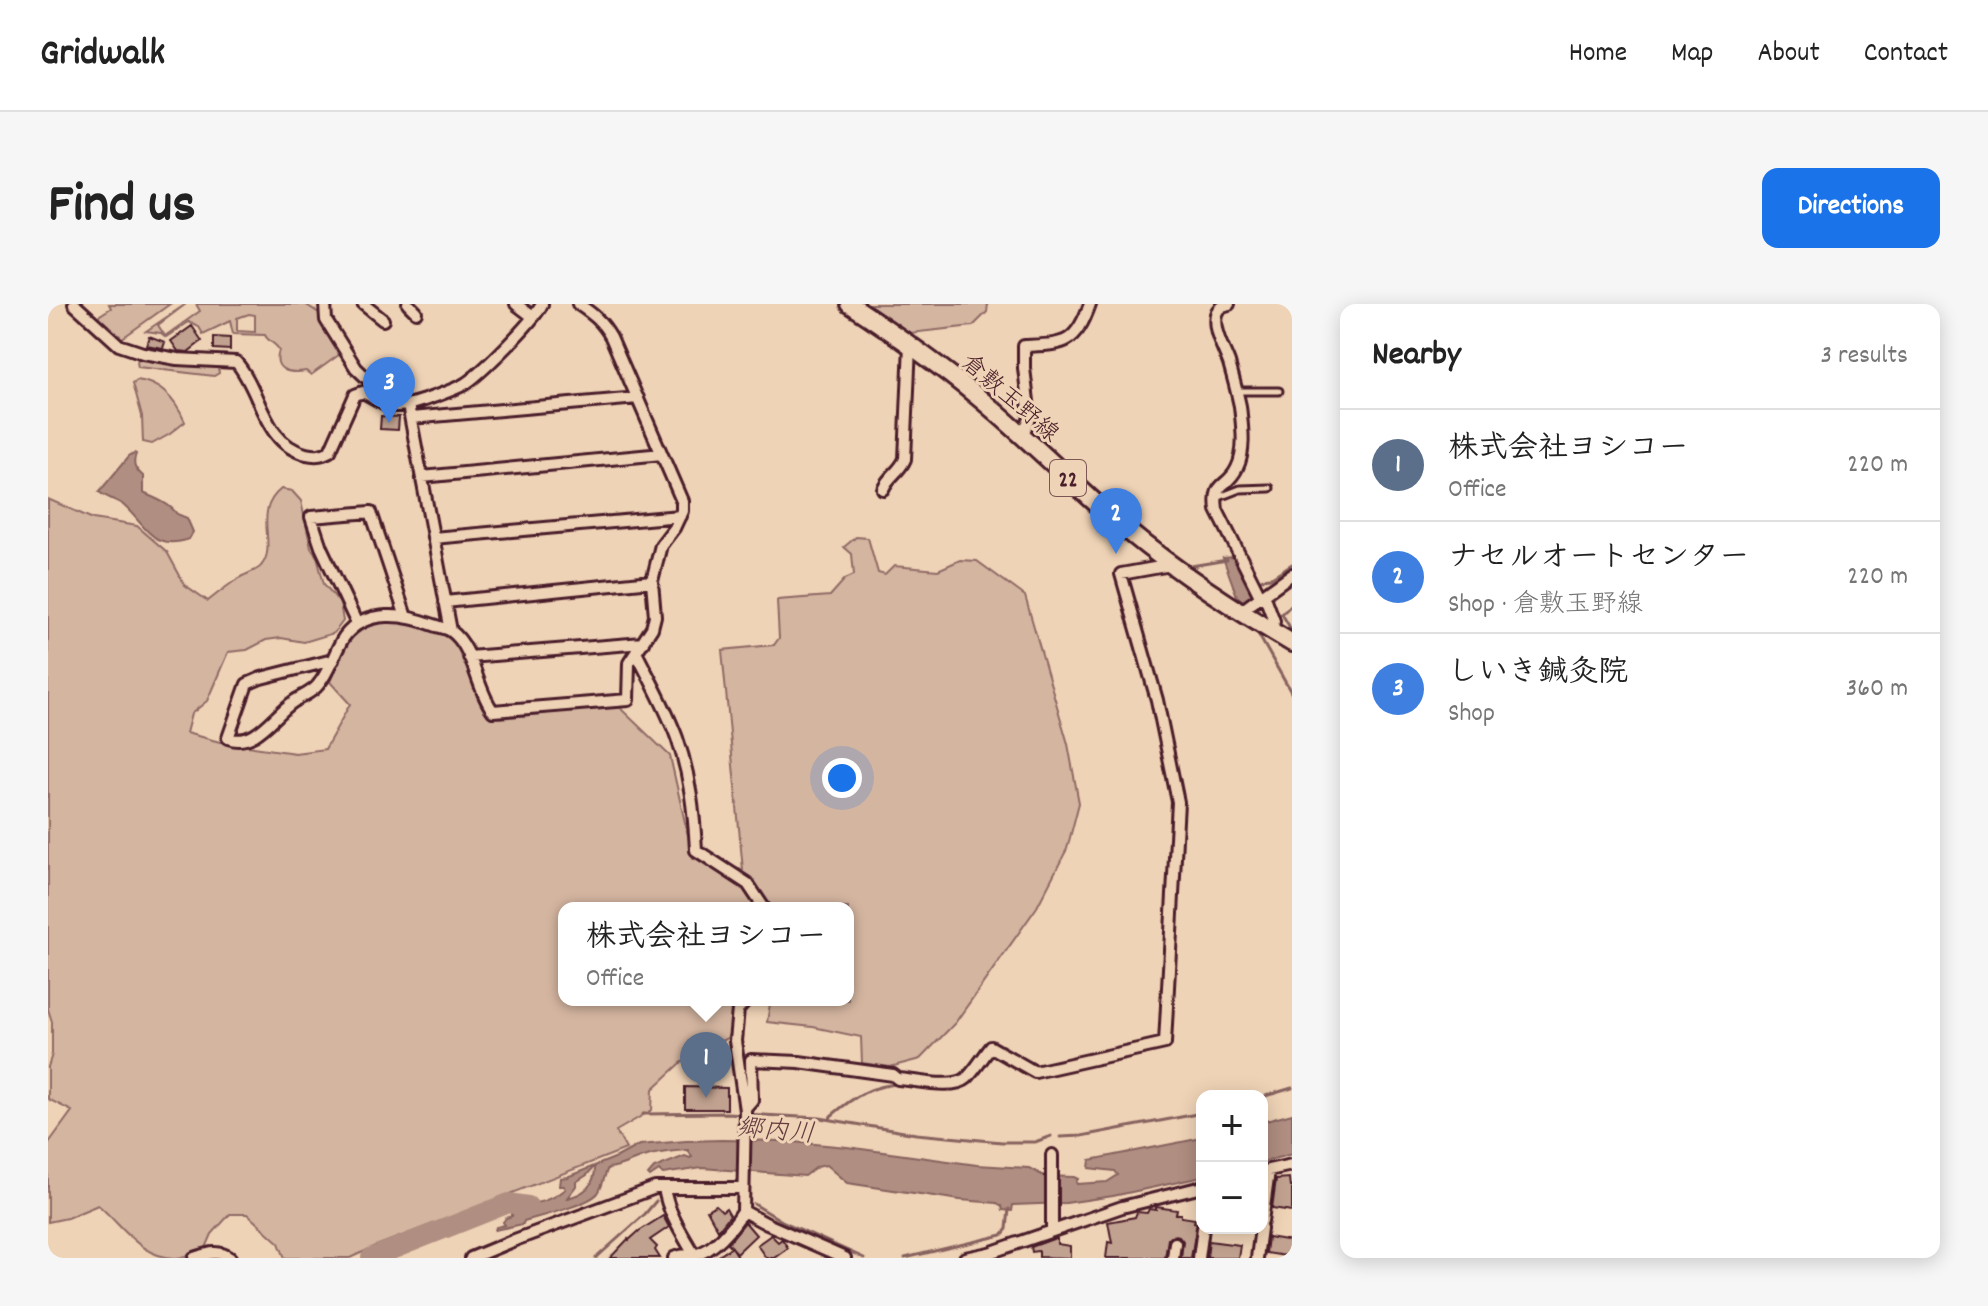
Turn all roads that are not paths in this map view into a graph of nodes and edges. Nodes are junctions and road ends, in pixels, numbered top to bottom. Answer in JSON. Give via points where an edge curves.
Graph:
{"nodes":[{"id":1,"x":74,"y":304,"type":"edge"},
{"id":2,"x":325,"y":304,"type":"edge"},
{"id":3,"x":363,"y":304,"type":"edge"},
{"id":4,"x":516,"y":304,"type":"edge"},
{"id":5,"x":542,"y":304,"type":"edge"},
{"id":6,"x":578,"y":304,"type":"edge"},
{"id":7,"x":850,"y":304,"type":"edge"},
{"id":8,"x":1090,"y":304,"type":"edge"},
{"id":9,"x":1229,"y":304,"type":"edge"},
{"id":10,"x":533,"y":317,"type":"junction"},
{"id":11,"x":383,"y":320,"type":"dead end"},
{"id":12,"x":910,"y":344,"type":"junction"},
{"id":13,"x":1236,"y":391,"type":"junction"},
{"id":14,"x":1279,"y":391,"type":"dead end"},
{"id":15,"x":638,"y":398,"type":"junction"},
{"id":16,"x":405,"y":405,"type":"junction"},
{"id":17,"x":411,"y":418,"type":"junction"},
{"id":18,"x":1022,"y":436,"type":"junction"},
{"id":19,"x":662,"y":454,"type":"junction"},
{"id":20,"x":422,"y":477,"type":"junction"},
{"id":21,"x":1270,"y":488,"type":"dead end"},
{"id":22,"x":883,"y":489,"type":"dead end"},
{"id":23,"x":1215,"y":499,"type":"junction"},
{"id":24,"x":680,"y":516,"type":"junction"},
{"id":25,"x":433,"y":538,"type":"junction"},
{"id":26,"x":1171,"y":565,"type":"junction"},
{"id":27,"x":1292,"y":574,"type":"edge"},
{"id":28,"x":652,"y":581,"type":"junction"},
{"id":29,"x":1253,"y":596,"type":"junction"},
{"id":30,"x":445,"y":602,"type":"junction"},
{"id":31,"x":406,"y":617,"type":"junction"},
{"id":32,"x":1272,"y":622,"type":"junction"},
{"id":33,"x":357,"y":624,"type":"junction"},
{"id":34,"x":451,"y":631,"type":"junction"},
{"id":35,"x":1292,"y":643,"type":"edge"},
{"id":36,"x":640,"y":647,"type":"junction"},
{"id":37,"x":469,"y":657,"type":"junction"},
{"id":38,"x":333,"y":660,"type":"junction"},
{"id":39,"x":760,"y":902,"type":"edge"},
{"id":40,"x":742,"y":1006,"type":"edge"},
{"id":41,"x":746,"y":1116,"type":"junction"},
{"id":42,"x":1052,"y":1155,"type":"dead end"},
{"id":43,"x":1292,"y":1165,"type":"edge"},
{"id":44,"x":1268,"y":1170,"type":"edge"},
{"id":45,"x":744,"y":1186,"type":"junction"},
{"id":46,"x":664,"y":1188,"type":"junction"},
{"id":47,"x":1196,"y":1188,"type":"edge"},
{"id":48,"x":743,"y":1211,"type":"junction"},
{"id":49,"x":1052,"y":1225,"type":"junction"},
{"id":50,"x":1202,"y":1234,"type":"edge"},
{"id":51,"x":1260,"y":1234,"type":"edge"},
{"id":52,"x":1175,"y":1243,"type":"dead end"},
{"id":53,"x":695,"y":1256,"type":"edge"},
{"id":54,"x":194,"y":1258,"type":"edge"},
{"id":55,"x":230,"y":1258,"type":"edge"},
{"id":56,"x":471,"y":1258,"type":"edge"},
{"id":57,"x":674,"y":1258,"type":"edge"},
{"id":58,"x":845,"y":1258,"type":"edge"},
{"id":59,"x":965,"y":1258,"type":"edge"},
{"id":60,"x":1173,"y":1258,"type":"edge"},
{"id":61,"x":1199,"y":1258,"type":"edge"},
{"id":62,"x":1257,"y":1258,"type":"edge"}],
"edges":[{"from":1,"to":16,"type":"street","via":[[119,345],[177,359],[236,362],[272,429],[299,452],[316,456],[330,451],[355,395],[363,392],[393,407]]},
{"from":2,"to":16,"type":"street","via":[[326,320],[356,368],[381,392]]},
{"from":3,"to":11,"type":"street"},
{"from":4,"to":10,"type":"street"},
{"from":5,"to":10,"type":"street"},
{"from":6,"to":15,"type":"street","via":[[603,323]]},
{"from":7,"to":12,"type":"main road","name":"倉敷玉野線","number":"22"},
{"from":8,"to":18,"type":"street","via":[[1072,337],[1062,344],[1024,346],[1030,418]]},
{"from":9,"to":13,"type":"street","via":[[1217,311],[1215,320]]},
{"from":10,"to":16,"type":"street","via":[[465,384]]},
{"from":12,"to":18,"type":"main road","name":"倉敷玉野線","number":"22"},
{"from":12,"to":22,"type":"street","via":[[905,459]]},
{"from":13,"to":14,"type":"lane"},
{"from":13,"to":23,"type":"street","via":[[1241,457]]},
{"from":15,"to":17,"type":"street"},
{"from":15,"to":19,"type":"street"},
{"from":16,"to":17,"type":"street"},
{"from":17,"to":20,"type":"street"},
{"from":18,"to":26,"type":"main road","name":"倉敷玉野線","number":"22"},
{"from":19,"to":20,"type":"street"},
{"from":19,"to":24,"type":"street","via":[[682,501]]},
{"from":20,"to":25,"type":"street"},
{"from":21,"to":23,"type":"lane","via":[[1240,489]]},
{"from":23,"to":29,"type":"street"},
{"from":24,"to":25,"type":"street"},
{"from":24,"to":28,"type":"street","via":[[661,545]]},
{"from":25,"to":30,"type":"street"},
{"from":26,"to":29,"type":"main road","name":"倉敷玉野線","number":"22"},
{"from":26,"to":41,"type":"street","via":[[1121,574],[1157,700],[1178,802],[1165,1043],[1035,1072],[991,1047],[969,1076],[950,1084],[810,1063],[751,1060],[752,1100]]},
{"from":27,"to":29,"type":"street"},
{"from":28,"to":30,"type":"street"},
{"from":28,"to":36,"type":"street","via":[[655,616]]},
{"from":29,"to":32,"type":"main road","name":"倉敷玉野線","number":"22"},
{"from":29,"to":32,"type":"street"},
{"from":30,"to":34,"type":"street"},
{"from":31,"to":33,"type":"street","via":[[374,617]]},
{"from":31,"to":33,"type":"street","via":[[371,512],[311,517]]},
{"from":31,"to":34,"type":"street"},
{"from":32,"to":35,"type":"main road","name":"倉敷玉野線","number":"22"},
{"from":33,"to":38,"type":"street"},
{"from":34,"to":37,"type":"street"},
{"from":36,"to":37,"type":"street"},
{"from":36,"to":37,"type":"street","via":[[629,663],[628,700],[493,711]]},
{"from":36,"to":39,"type":"street","via":[[686,768],[696,850],[748,884]]},
{"from":38,"to":38,"type":"street","via":[[316,688],[263,730],[246,739],[228,738],[247,684]]},
{"from":40,"to":41,"type":"street","via":[[735,1041]]},
{"from":41,"to":45,"type":"street"},
{"from":42,"to":49,"type":"street"},
{"from":43,"to":44,"type":"street"},
{"from":45,"to":46,"type":"street"},
{"from":45,"to":48,"type":"street"},
{"from":46,"to":53,"type":"street","via":[[672,1216]]},
{"from":46,"to":56,"type":"street"},
{"from":47,"to":49,"type":"street"},
{"from":48,"to":53,"type":"street","via":[[733,1227]]},
{"from":48,"to":58,"type":"street"},
{"from":49,"to":59,"type":"street"},
{"from":50,"to":61,"type":"street"},
{"from":51,"to":62,"type":"street"},
{"from":52,"to":60,"type":"street"},
{"from":53,"to":57,"type":"street"},
{"from":54,"to":55,"type":"street","via":[[216,1252]]}]}
